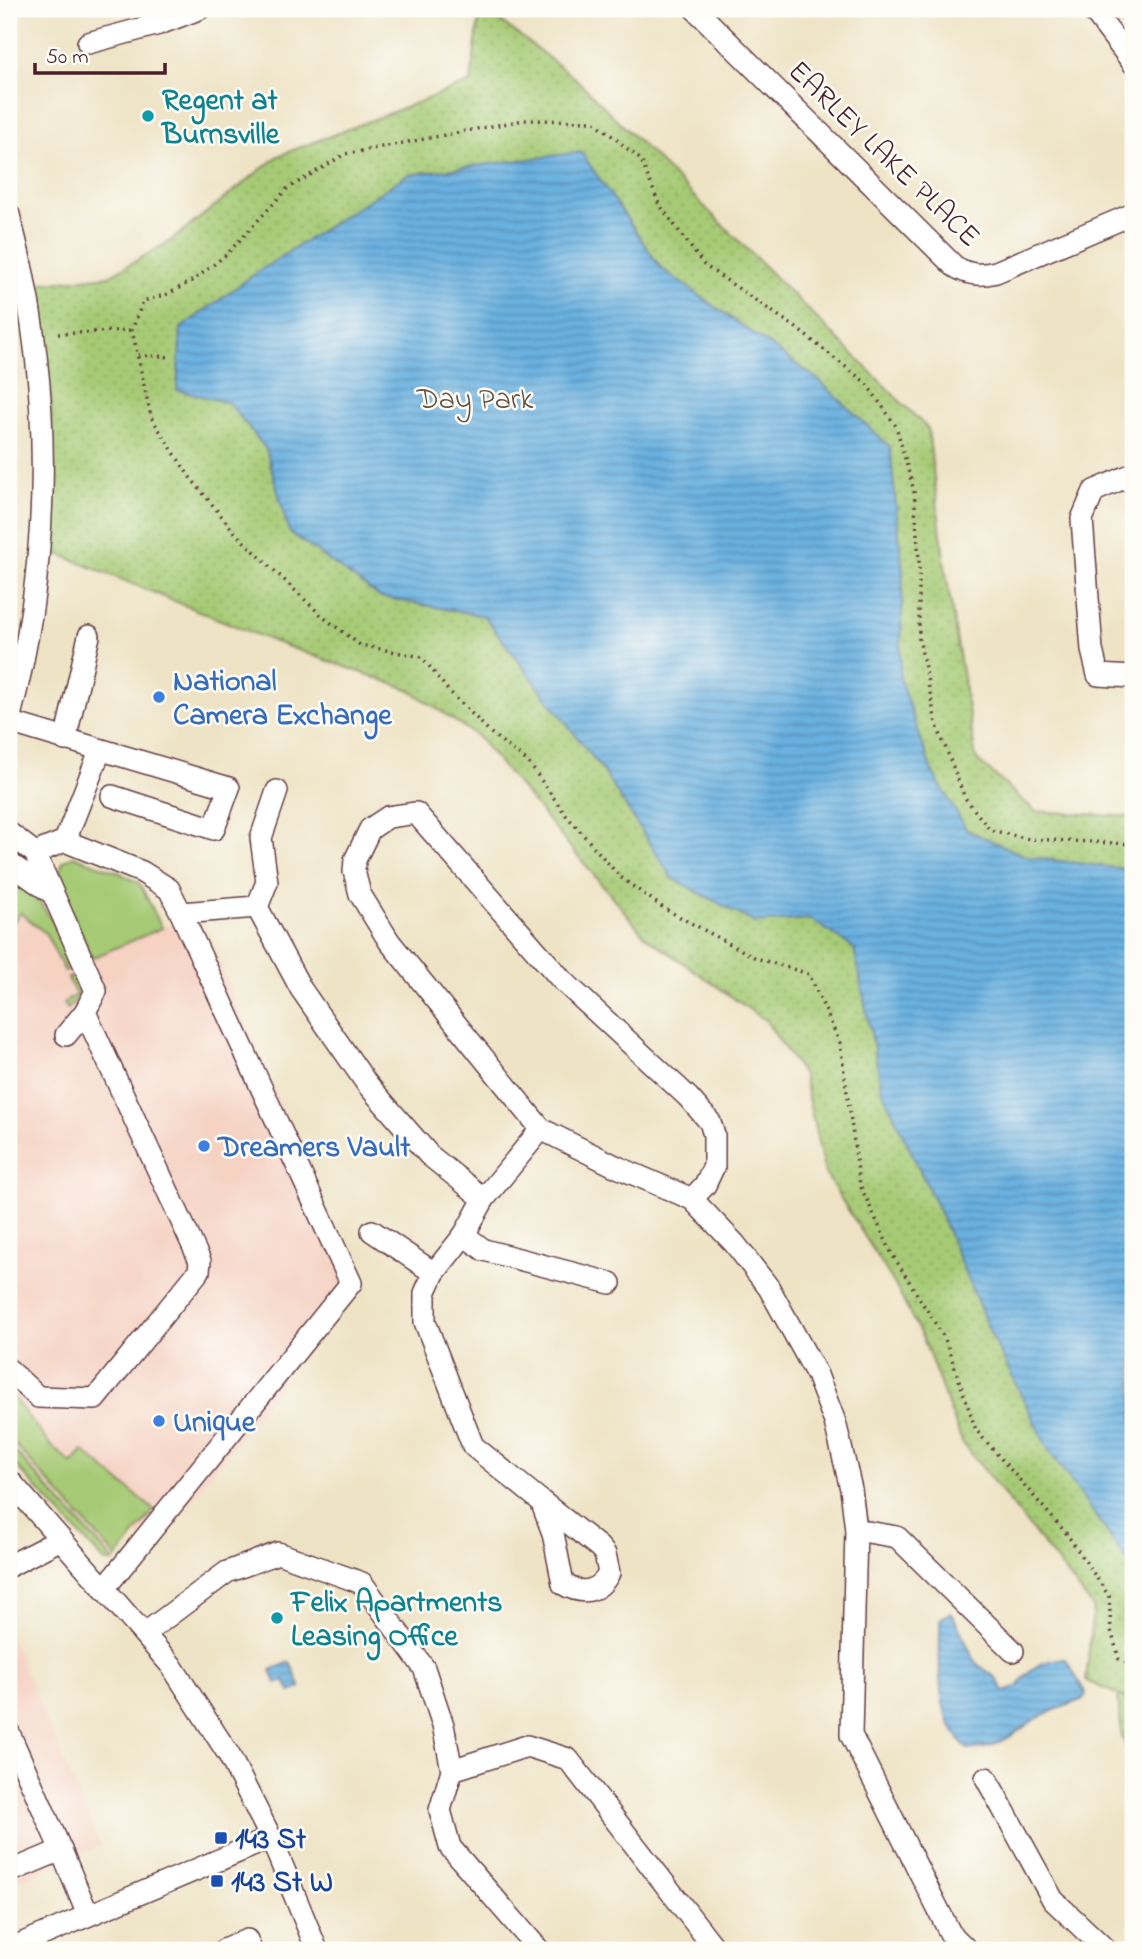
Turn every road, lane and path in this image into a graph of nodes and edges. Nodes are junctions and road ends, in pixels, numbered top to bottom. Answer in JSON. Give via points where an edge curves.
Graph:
{"nodes":[{"id":1,"x":197,"y":9,"type":"edge"},
{"id":2,"x":695,"y":9,"type":"edge"},
{"id":3,"x":1092,"y":9,"type":"edge"},
{"id":4,"x":88,"y":43,"type":"dead end"},
{"id":5,"x":1133,"y":64,"type":"edge"},
{"id":6,"x":1133,"y":214,"type":"edge"},
{"id":7,"x":9,"y":215,"type":"edge"},
{"id":8,"x":132,"y":330,"type":"junction"},
{"id":9,"x":58,"y":334,"type":"dead end"},
{"id":10,"x":138,"y":355,"type":"junction"},
{"id":11,"x":171,"y":357,"type":"dead end"},
{"id":12,"x":1133,"y":474,"type":"edge"},
{"id":13,"x":89,"y":636,"type":"dead end"},
{"id":14,"x":1133,"y":677,"type":"edge"},
{"id":15,"x":9,"y":721,"type":"edge"},
{"id":16,"x":65,"y":740,"type":"junction"},
{"id":17,"x":100,"y":751,"type":"junction"},
{"id":18,"x":277,"y":791,"type":"dead end"},
{"id":19,"x":112,"y":796,"type":"dead end"},
{"id":20,"x":9,"y":833,"type":"edge"},
{"id":21,"x":65,"y":841,"type":"junction"},
{"id":22,"x":1133,"y":844,"type":"edge"},
{"id":23,"x":35,"y":853,"type":"junction"},
{"id":24,"x":9,"y":863,"type":"edge"},
{"id":25,"x":49,"y":891,"type":"junction"},
{"id":26,"x":257,"y":907,"type":"junction"},
{"id":27,"x":181,"y":913,"type":"junction"},
{"id":28,"x":85,"y":1012,"type":"junction"},
{"id":29,"x":66,"y":1035,"type":"dead end"},
{"id":30,"x":541,"y":1129,"type":"junction"},
{"id":31,"x":485,"y":1199,"type":"junction"},
{"id":32,"x":692,"y":1199,"type":"junction"},
{"id":33,"x":372,"y":1231,"type":"dead end"},
{"id":34,"x":464,"y":1236,"type":"junction"},
{"id":35,"x":435,"y":1273,"type":"junction"},
{"id":36,"x":610,"y":1283,"type":"dead end"},
{"id":37,"x":9,"y":1370,"type":"edge"},
{"id":38,"x":9,"y":1480,"type":"edge"},
{"id":39,"x":541,"y":1501,"type":"dead end"},
{"id":40,"x":856,"y":1530,"type":"junction"},
{"id":41,"x":61,"y":1539,"type":"junction"},
{"id":42,"x":9,"y":1566,"type":"edge"},
{"id":43,"x":104,"y":1588,"type":"junction"},
{"id":44,"x":144,"y":1634,"type":"junction"},
{"id":45,"x":1013,"y":1651,"type":"dead end"},
{"id":46,"x":1133,"y":1666,"type":"edge"},
{"id":47,"x":9,"y":1733,"type":"edge"},
{"id":48,"x":452,"y":1770,"type":"junction"},
{"id":49,"x":986,"y":1779,"type":"dead end"},
{"id":50,"x":271,"y":1838,"type":"junction"},
{"id":51,"x":61,"y":1850,"type":"junction"},
{"id":52,"x":9,"y":1872,"type":"edge"},
{"id":53,"x":88,"y":1915,"type":"junction"},
{"id":54,"x":44,"y":1943,"type":"edge"},
{"id":55,"x":9,"y":1949,"type":"edge"},
{"id":56,"x":224,"y":1950,"type":"edge"},
{"id":57,"x":251,"y":1950,"type":"edge"},
{"id":58,"x":317,"y":1950,"type":"edge"},
{"id":59,"x":539,"y":1950,"type":"edge"},
{"id":60,"x":716,"y":1950,"type":"edge"},
{"id":61,"x":967,"y":1950,"type":"edge"},
{"id":62,"x":1106,"y":1950,"type":"edge"}],
"edges":[{"from":1,"to":4,"type":"street"},
{"from":2,"to":6,"type":"street","name":"EARLEY LAKE PLACE","via":[[965,272],[996,272]]},
{"from":3,"to":5,"type":"street"},
{"from":7,"to":15,"type":"street","via":[[31,314],[43,476],[35,588]]},
{"from":8,"to":9,"type":"path"},
{"from":8,"to":10,"type":"path"},
{"from":8,"to":22,"type":"path","via":[[143,301],[195,279],[226,255],[287,189],[345,153],[524,120],[594,121],[641,160],[659,204],[704,265],[866,383],[896,426],[914,491],[919,638],[936,723],[965,799],[990,830],[1029,839]]},
{"from":10,"to":11,"type":"path"},
{"from":10,"to":46,"type":"path","via":[[151,416],[189,476],[237,535],[323,617],[360,645],[422,657],[492,734],[528,762],[620,877],[665,909],[756,958],[809,974],[840,1043],[860,1185],[892,1254],[944,1339],[976,1430],[1066,1533],[1110,1596],[1111,1630],[1119,1659]]},
{"from":12,"to":14,"type":"street","via":[[1094,491],[1082,519],[1098,676]]},
{"from":13,"to":16,"type":"street"},
{"from":15,"to":16,"type":"street"},
{"from":16,"to":17,"type":"street"},
{"from":17,"to":19,"type":"street","via":[[229,788],[214,829]]},
{"from":17,"to":21,"type":"street"},
{"from":18,"to":26,"type":"street","via":[[261,838],[267,882]]},
{"from":20,"to":23,"type":"street"},
{"from":21,"to":23,"type":"street"},
{"from":21,"to":27,"type":"street","via":[[142,872],[169,889]]},
{"from":23,"to":25,"type":"street"},
{"from":24,"to":25,"type":"street"},
{"from":25,"to":28,"type":"street","via":[[96,991]]},
{"from":26,"to":27,"type":"street"},
{"from":26,"to":31,"type":"street","via":[[302,989],[367,1084],[429,1155]]},
{"from":27,"to":43,"type":"street","via":[[351,1283]]},
{"from":28,"to":29,"type":"street"},
{"from":28,"to":37,"type":"street","via":[[201,1261],[199,1270],[95,1399],[37,1397]]},
{"from":30,"to":31,"type":"street"},
{"from":30,"to":32,"type":"street"},
{"from":30,"to":32,"type":"street","via":[[389,941],[360,894],[354,871],[357,850],[363,838],[388,817],[416,813],[561,979],[710,1122],[714,1167]]},
{"from":31,"to":34,"type":"street"},
{"from":32,"to":40,"type":"street","via":[[769,1288],[817,1375],[846,1464]]},
{"from":33,"to":35,"type":"street"},
{"from":34,"to":35,"type":"street"},
{"from":34,"to":36,"type":"street","via":[[484,1250]]},
{"from":35,"to":39,"type":"street","via":[[425,1293],[425,1322],[473,1446]]},
{"from":38,"to":41,"type":"street"},
{"from":40,"to":45,"type":"street","via":[[897,1537]]},
{"from":40,"to":61,"type":"street","via":[[851,1735],[950,1933]]},
{"from":41,"to":42,"type":"street"},
{"from":41,"to":43,"type":"street"},
{"from":43,"to":44,"type":"street"},
{"from":44,"to":48,"type":"street","via":[[226,1572],[278,1553],[340,1573],[362,1583],[424,1668]]},
{"from":44,"to":50,"type":"street","via":[[171,1665],[229,1755]]},
{"from":47,"to":51,"type":"street"},
{"from":48,"to":59,"type":"street","via":[[440,1810],[450,1847]]},
{"from":48,"to":60,"type":"street","via":[[527,1746],[568,1759]]},
{"from":49,"to":62,"type":"street","via":[[1053,1900]]},
{"from":50,"to":53,"type":"street"},
{"from":50,"to":58,"type":"street"},
{"from":51,"to":52,"type":"street"},
{"from":51,"to":53,"type":"street"},
{"from":53,"to":54,"type":"street"},
{"from":54,"to":55,"type":"street"},
{"from":56,"to":57,"type":"street","via":[[247,1940]]}]}
